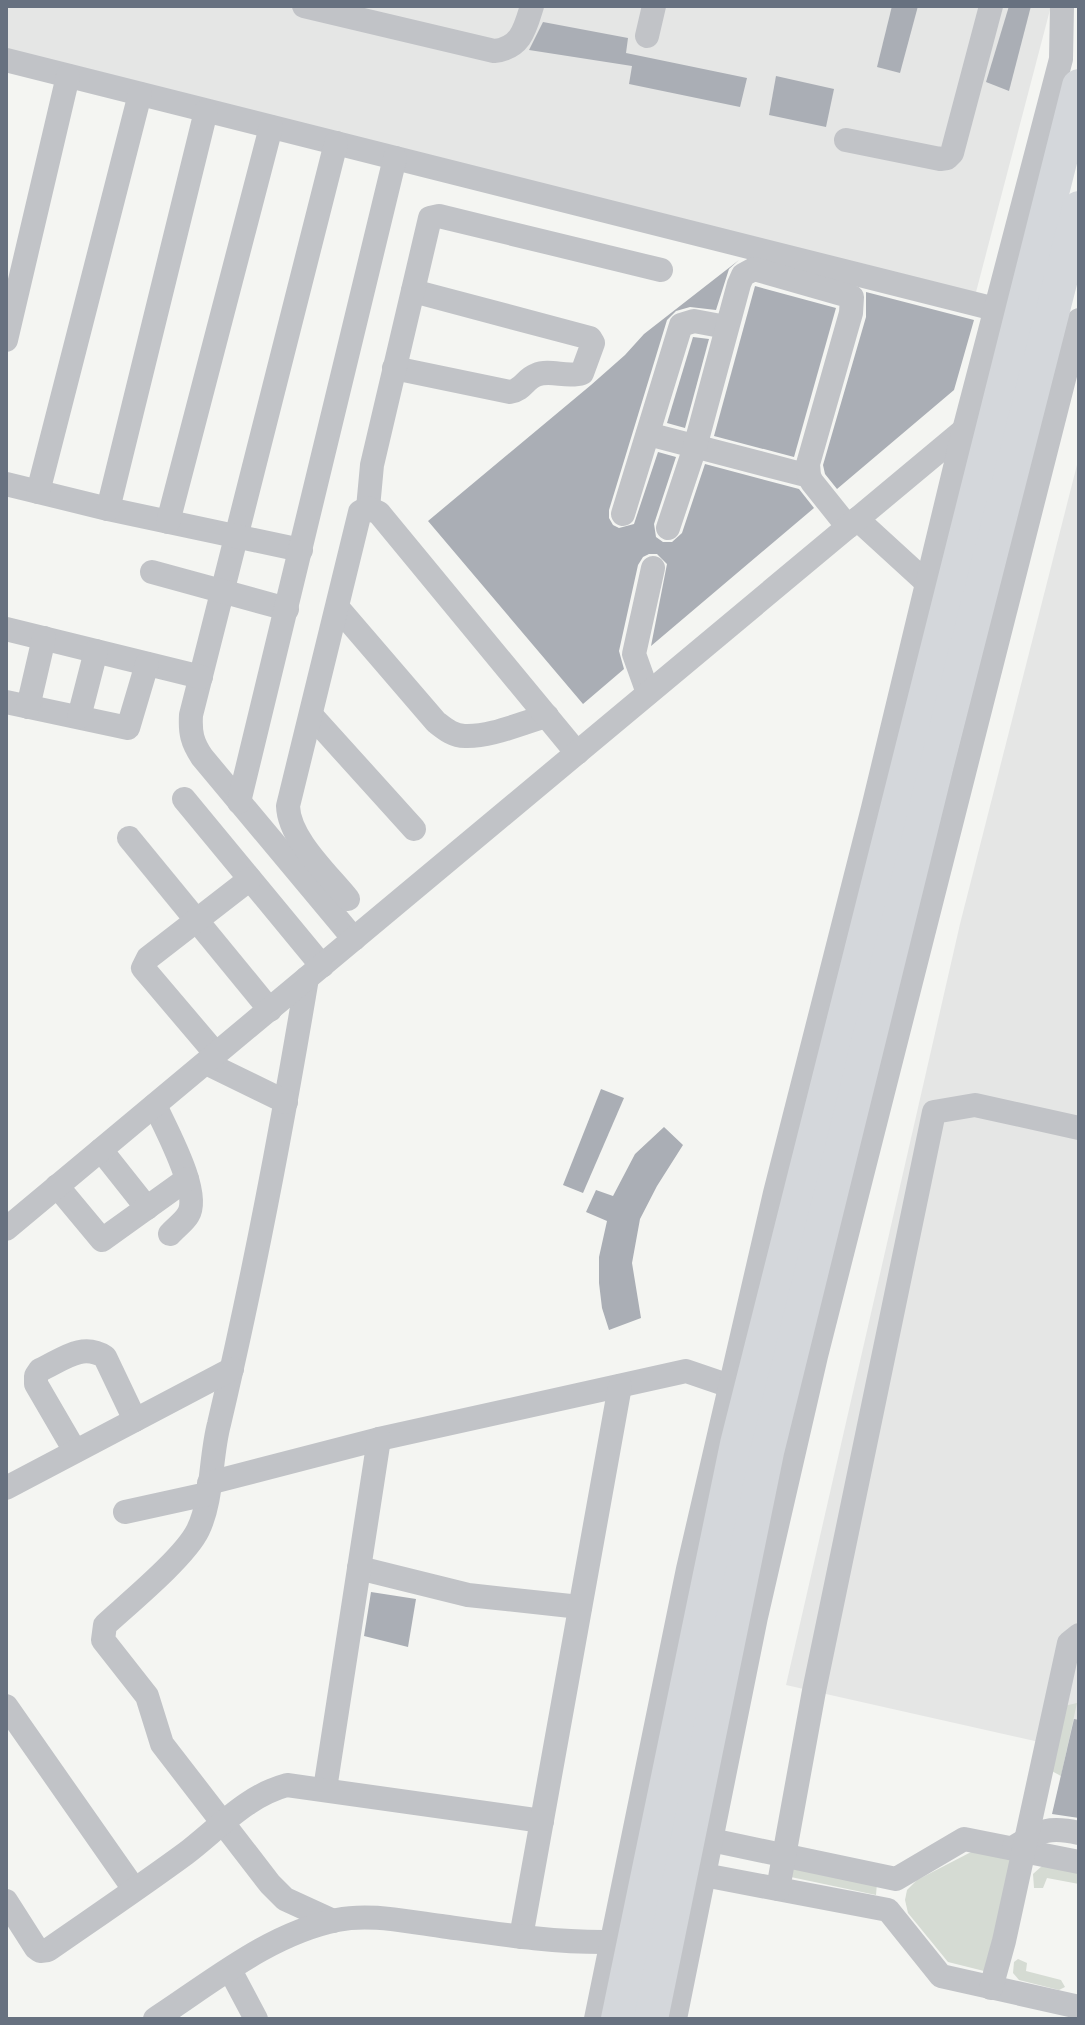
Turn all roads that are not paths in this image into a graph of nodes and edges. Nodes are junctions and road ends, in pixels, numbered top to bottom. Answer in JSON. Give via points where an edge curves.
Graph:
{"nodes":[{"id":1,"x":304,"y":6,"type":"edge"},
{"id":2,"x":532,"y":6,"type":"edge"},
{"id":3,"x":654,"y":6,"type":"edge"},
{"id":4,"x":991,"y":6,"type":"edge"},
{"id":5,"x":1062,"y":6,"type":"edge"},
{"id":6,"x":647,"y":36,"type":"dead end"},
{"id":7,"x":6,"y":60,"type":"edge"},
{"id":8,"x":68,"y":76,"type":"junction"},
{"id":9,"x":1079,"y":86,"type":"edge"},
{"id":10,"x":140,"y":94,"type":"junction"},
{"id":11,"x":206,"y":111,"type":"junction"},
{"id":12,"x":271,"y":127,"type":"junction"},
{"id":13,"x":846,"y":140,"type":"dead end"},
{"id":14,"x":336,"y":143,"type":"junction"},
{"id":15,"x":395,"y":158,"type":"junction"},
{"id":16,"x":1079,"y":208,"type":"edge"},
{"id":17,"x":661,"y":270,"type":"dead end"},
{"id":18,"x":413,"y":291,"type":"junction"},
{"id":19,"x":995,"y":309,"type":"junction"},
{"id":20,"x":1079,"y":320,"type":"edge"},
{"id":21,"x":726,"y":327,"type":"junction"},
{"id":22,"x":6,"y":340,"type":"edge"},
{"id":23,"x":394,"y":368,"type":"junction"},
{"id":24,"x":964,"y":430,"type":"junction"},
{"id":25,"x":648,"y":434,"type":"junction"},
{"id":26,"x":695,"y":447,"type":"junction"},
{"id":27,"x":809,"y":476,"type":"junction"},
{"id":28,"x":6,"y":484,"type":"edge"},
{"id":29,"x":38,"y":492,"type":"junction"},
{"id":30,"x":368,"y":508,"type":"junction"},
{"id":31,"x":108,"y":509,"type":"junction"},
{"id":32,"x":623,"y":514,"type":"dead end"},
{"id":33,"x":168,"y":522,"type":"junction"},
{"id":34,"x":852,"y":523,"type":"junction"},
{"id":35,"x":668,"y":528,"type":"dead end"},
{"id":36,"x":237,"y":536,"type":"junction"},
{"id":37,"x":301,"y":550,"type":"junction"},
{"id":38,"x":653,"y":568,"type":"dead end"},
{"id":39,"x":152,"y":572,"type":"dead end"},
{"id":40,"x":927,"y":583,"type":"junction"},
{"id":41,"x":223,"y":591,"type":"junction"},
{"id":42,"x":338,"y":608,"type":"junction"},
{"id":43,"x":287,"y":609,"type":"junction"},
{"id":44,"x":6,"y":629,"type":"edge"},
{"id":45,"x":44,"y":638,"type":"junction"},
{"id":46,"x":96,"y":651,"type":"junction"},
{"id":47,"x":147,"y":664,"type":"junction"},
{"id":48,"x":201,"y":677,"type":"junction"},
{"id":49,"x":648,"y":693,"type":"junction"},
{"id":50,"x":17,"y":704,"type":"edge"},
{"id":51,"x":311,"y":715,"type":"junction"},
{"id":52,"x":547,"y":716,"type":"junction"},
{"id":53,"x":79,"y":717,"type":"junction"},
{"id":54,"x":894,"y":724,"type":"junction"},
{"id":55,"x":577,"y":753,"type":"junction"},
{"id":56,"x":903,"y":781,"type":"junction"},
{"id":57,"x":184,"y":799,"type":"dead end"},
{"id":58,"x":239,"y":802,"type":"junction"},
{"id":59,"x":414,"y":829,"type":"dead end"},
{"id":60,"x":129,"y":838,"type":"dead end"},
{"id":61,"x":250,"y":879,"type":"junction"},
{"id":62,"x":348,"y":899,"type":"dead end"},
{"id":63,"x":197,"y":921,"type":"junction"},
{"id":64,"x":354,"y":939,"type":"junction"},
{"id":65,"x":315,"y":972,"type":"junction"},
{"id":66,"x":270,"y":1010,"type":"junction"},
{"id":67,"x":211,"y":1058,"type":"junction"},
{"id":68,"x":286,"y":1102,"type":"junction"},
{"id":69,"x":155,"y":1105,"type":"junction"},
{"id":70,"x":1079,"y":1128,"type":"edge"},
{"id":71,"x":101,"y":1150,"type":"junction"},
{"id":72,"x":187,"y":1179,"type":"junction"},
{"id":73,"x":57,"y":1186,"type":"junction"},
{"id":74,"x":147,"y":1208,"type":"junction"},
{"id":75,"x":6,"y":1229,"type":"edge"},
{"id":76,"x":170,"y":1234,"type":"dead end"},
{"id":77,"x":232,"y":1369,"type":"junction"},
{"id":78,"x":620,"y":1386,"type":"junction"},
{"id":79,"x":730,"y":1386,"type":"junction"},
{"id":80,"x":135,"y":1420,"type":"junction"},
{"id":81,"x":379,"y":1439,"type":"junction"},
{"id":82,"x":75,"y":1451,"type":"junction"},
{"id":83,"x":6,"y":1488,"type":"edge"},
{"id":84,"x":208,"y":1489,"type":"junction"},
{"id":85,"x":125,"y":1512,"type":"dead end"},
{"id":86,"x":359,"y":1568,"type":"junction"},
{"id":87,"x":580,"y":1607,"type":"junction"},
{"id":88,"x":1079,"y":1635,"type":"edge"},
{"id":89,"x":6,"y":1706,"type":"edge"},
{"id":90,"x":325,"y":1789,"type":"junction"},
{"id":91,"x":542,"y":1821,"type":"junction"},
{"id":92,"x":223,"y":1824,"type":"junction"},
{"id":93,"x":1079,"y":1833,"type":"edge"},
{"id":94,"x":711,"y":1840,"type":"junction"},
{"id":95,"x":1019,"y":1847,"type":"junction"},
{"id":96,"x":785,"y":1856,"type":"junction"},
{"id":97,"x":1079,"y":1862,"type":"edge"},
{"id":98,"x":704,"y":1875,"type":"junction"},
{"id":99,"x":134,"y":1889,"type":"junction"},
{"id":100,"x":778,"y":1889,"type":"junction"},
{"id":101,"x":6,"y":1901,"type":"edge"},
{"id":102,"x":333,"y":1921,"type":"junction"},
{"id":103,"x":521,"y":1937,"type":"junction"},
{"id":104,"x":612,"y":1942,"type":"junction"},
{"id":105,"x":230,"y":1970,"type":"junction"},
{"id":106,"x":991,"y":1988,"type":"junction"},
{"id":107,"x":1079,"y":2007,"type":"edge"},
{"id":108,"x":155,"y":2019,"type":"edge"},
{"id":109,"x":256,"y":2019,"type":"edge"},
{"id":110,"x":596,"y":2019,"type":"edge"},
{"id":111,"x":618,"y":2019,"type":"edge"},
{"id":112,"x":651,"y":2019,"type":"edge"},
{"id":113,"x":675,"y":2019,"type":"edge"}],
"edges":[{"from":1,"to":2,"type":"street","via":[[494,51],[514,45]]},
{"from":3,"to":6,"type":"street"},
{"from":4,"to":13,"type":"street","via":[[947,158]]},
{"from":5,"to":19,"type":"street","via":[[1061,59]]},
{"from":7,"to":8,"type":"street"},
{"from":8,"to":10,"type":"street"},
{"from":8,"to":22,"type":"street"},
{"from":9,"to":56,"type":"highway"},
{"from":10,"to":11,"type":"street"},
{"from":10,"to":29,"type":"street"},
{"from":11,"to":12,"type":"street"},
{"from":11,"to":31,"type":"street"},
{"from":12,"to":14,"type":"street"},
{"from":12,"to":33,"type":"street"},
{"from":14,"to":15,"type":"street"},
{"from":14,"to":36,"type":"street"},
{"from":15,"to":19,"type":"street"},
{"from":15,"to":37,"type":"street"},
{"from":16,"to":112,"type":"highway","via":[[767,1452]]},
{"from":17,"to":18,"type":"street","via":[[439,216],[430,218],[427,226]]},
{"from":18,"to":23,"type":"street"},
{"from":18,"to":23,"type":"street","via":[[593,343],[582,373],[540,373],[510,392]]},
{"from":19,"to":24,"type":"street"},
{"from":20,"to":94,"type":"street","via":[[816,1356]]},
{"from":21,"to":25,"type":"street","via":[[694,321],[681,325]]},
{"from":21,"to":26,"type":"street"},
{"from":21,"to":27,"type":"street","via":[[743,275],[754,269],[852,297]]},
{"from":23,"to":30,"type":"street"},
{"from":24,"to":34,"type":"street"},
{"from":24,"to":40,"type":"street"},
{"from":25,"to":26,"type":"street"},
{"from":25,"to":32,"type":"street"},
{"from":26,"to":27,"type":"street"},
{"from":26,"to":35,"type":"street"},
{"from":27,"to":34,"type":"street"},
{"from":28,"to":29,"type":"street"},
{"from":29,"to":31,"type":"street"},
{"from":30,"to":42,"type":"street","via":[[355,525]]},
{"from":30,"to":52,"type":"street","via":[[379,513]]},
{"from":31,"to":33,"type":"street"},
{"from":33,"to":36,"type":"street"},
{"from":34,"to":40,"type":"street"},
{"from":34,"to":49,"type":"street"},
{"from":36,"to":37,"type":"street"},
{"from":36,"to":41,"type":"street"},
{"from":37,"to":43,"type":"street"},
{"from":38,"to":49,"type":"street","via":[[634,654]]},
{"from":39,"to":41,"type":"street"},
{"from":40,"to":54,"type":"street"},
{"from":41,"to":43,"type":"street"},
{"from":41,"to":48,"type":"street"},
{"from":42,"to":51,"type":"street"},
{"from":42,"to":52,"type":"street","via":[[448,732],[479,735]]},
{"from":43,"to":58,"type":"street"},
{"from":44,"to":45,"type":"street"},
{"from":45,"to":46,"type":"street"},
{"from":45,"to":50,"type":"street"},
{"from":46,"to":47,"type":"street"},
{"from":46,"to":53,"type":"street"},
{"from":47,"to":48,"type":"street"},
{"from":47,"to":53,"type":"street","via":[[128,728]]},
{"from":48,"to":58,"type":"street","via":[[191,715],[192,743]]},
{"from":49,"to":55,"type":"street"},
{"from":50,"to":53,"type":"street"},
{"from":51,"to":59,"type":"street"},
{"from":51,"to":62,"type":"street","via":[[288,819]]},
{"from":52,"to":55,"type":"street"},
{"from":54,"to":56,"type":"highway"},
{"from":54,"to":79,"type":"street"},
{"from":55,"to":64,"type":"street"},
{"from":56,"to":111,"type":"highway","via":[[737,1444]]},
{"from":57,"to":61,"type":"street"},
{"from":58,"to":64,"type":"street"},
{"from":60,"to":63,"type":"street"},
{"from":61,"to":63,"type":"street"},
{"from":61,"to":65,"type":"street"},
{"from":63,"to":66,"type":"street"},
{"from":63,"to":67,"type":"street","via":[[148,958],[143,968]]},
{"from":64,"to":65,"type":"street"},
{"from":65,"to":66,"type":"street"},
{"from":65,"to":68,"type":"street"},
{"from":66,"to":67,"type":"street"},
{"from":67,"to":68,"type":"street"},
{"from":67,"to":69,"type":"street"},
{"from":68,"to":77,"type":"street"},
{"from":69,"to":71,"type":"street"},
{"from":69,"to":72,"type":"street"},
{"from":70,"to":96,"type":"street","via":[[975,1105],[934,1112]]},
{"from":71,"to":73,"type":"street"},
{"from":71,"to":74,"type":"street"},
{"from":72,"to":74,"type":"street"},
{"from":72,"to":76,"type":"street","via":[[188,1215]]},
{"from":73,"to":74,"type":"street","via":[[102,1240]]},
{"from":73,"to":75,"type":"street"},
{"from":77,"to":80,"type":"street"},
{"from":77,"to":84,"type":"street"},
{"from":78,"to":79,"type":"street","via":[[686,1371]]},
{"from":78,"to":81,"type":"street"},
{"from":78,"to":87,"type":"street"},
{"from":79,"to":104,"type":"street"},
{"from":80,"to":82,"type":"street"},
{"from":80,"to":82,"type":"street","via":[[105,1357],[96,1351],[84,1349],[40,1370],[36,1384]]},
{"from":81,"to":84,"type":"street"},
{"from":81,"to":86,"type":"street"},
{"from":82,"to":83,"type":"street"},
{"from":84,"to":85,"type":"street"},
{"from":84,"to":92,"type":"street","via":[[198,1532],[187,1548],[102,1632],[106,1646],[147,1696],[162,1744]]},
{"from":86,"to":87,"type":"street","via":[[468,1595]]},
{"from":86,"to":90,"type":"street"},
{"from":87,"to":91,"type":"street"},
{"from":88,"to":95,"type":"street","via":[[1069,1643]]},
{"from":89,"to":99,"type":"street"},
{"from":90,"to":91,"type":"street"},
{"from":90,"to":92,"type":"street","via":[[287,1785],[267,1790]]},
{"from":91,"to":103,"type":"street"},
{"from":92,"to":99,"type":"street"},
{"from":92,"to":102,"type":"street","via":[[285,1899]]},
{"from":93,"to":95,"type":"street","via":[[1055,1828]]},
{"from":94,"to":96,"type":"street"},
{"from":94,"to":98,"type":"street"},
{"from":95,"to":96,"type":"street","via":[[964,1839],[896,1879]]},
{"from":95,"to":97,"type":"street"},
{"from":95,"to":106,"type":"street"},
{"from":96,"to":100,"type":"street"},
{"from":98,"to":100,"type":"street"},
{"from":98,"to":113,"type":"street"},
{"from":99,"to":101,"type":"street","via":[[45,1952],[36,1948]]},
{"from":100,"to":106,"type":"street","via":[[888,1910],[941,1976]]},
{"from":102,"to":103,"type":"street","via":[[373,1917]]},
{"from":102,"to":105,"type":"street","via":[[286,1937]]},
{"from":103,"to":104,"type":"street"},
{"from":104,"to":110,"type":"street"},
{"from":105,"to":108,"type":"street"},
{"from":105,"to":109,"type":"street"},
{"from":106,"to":107,"type":"street"}]}
